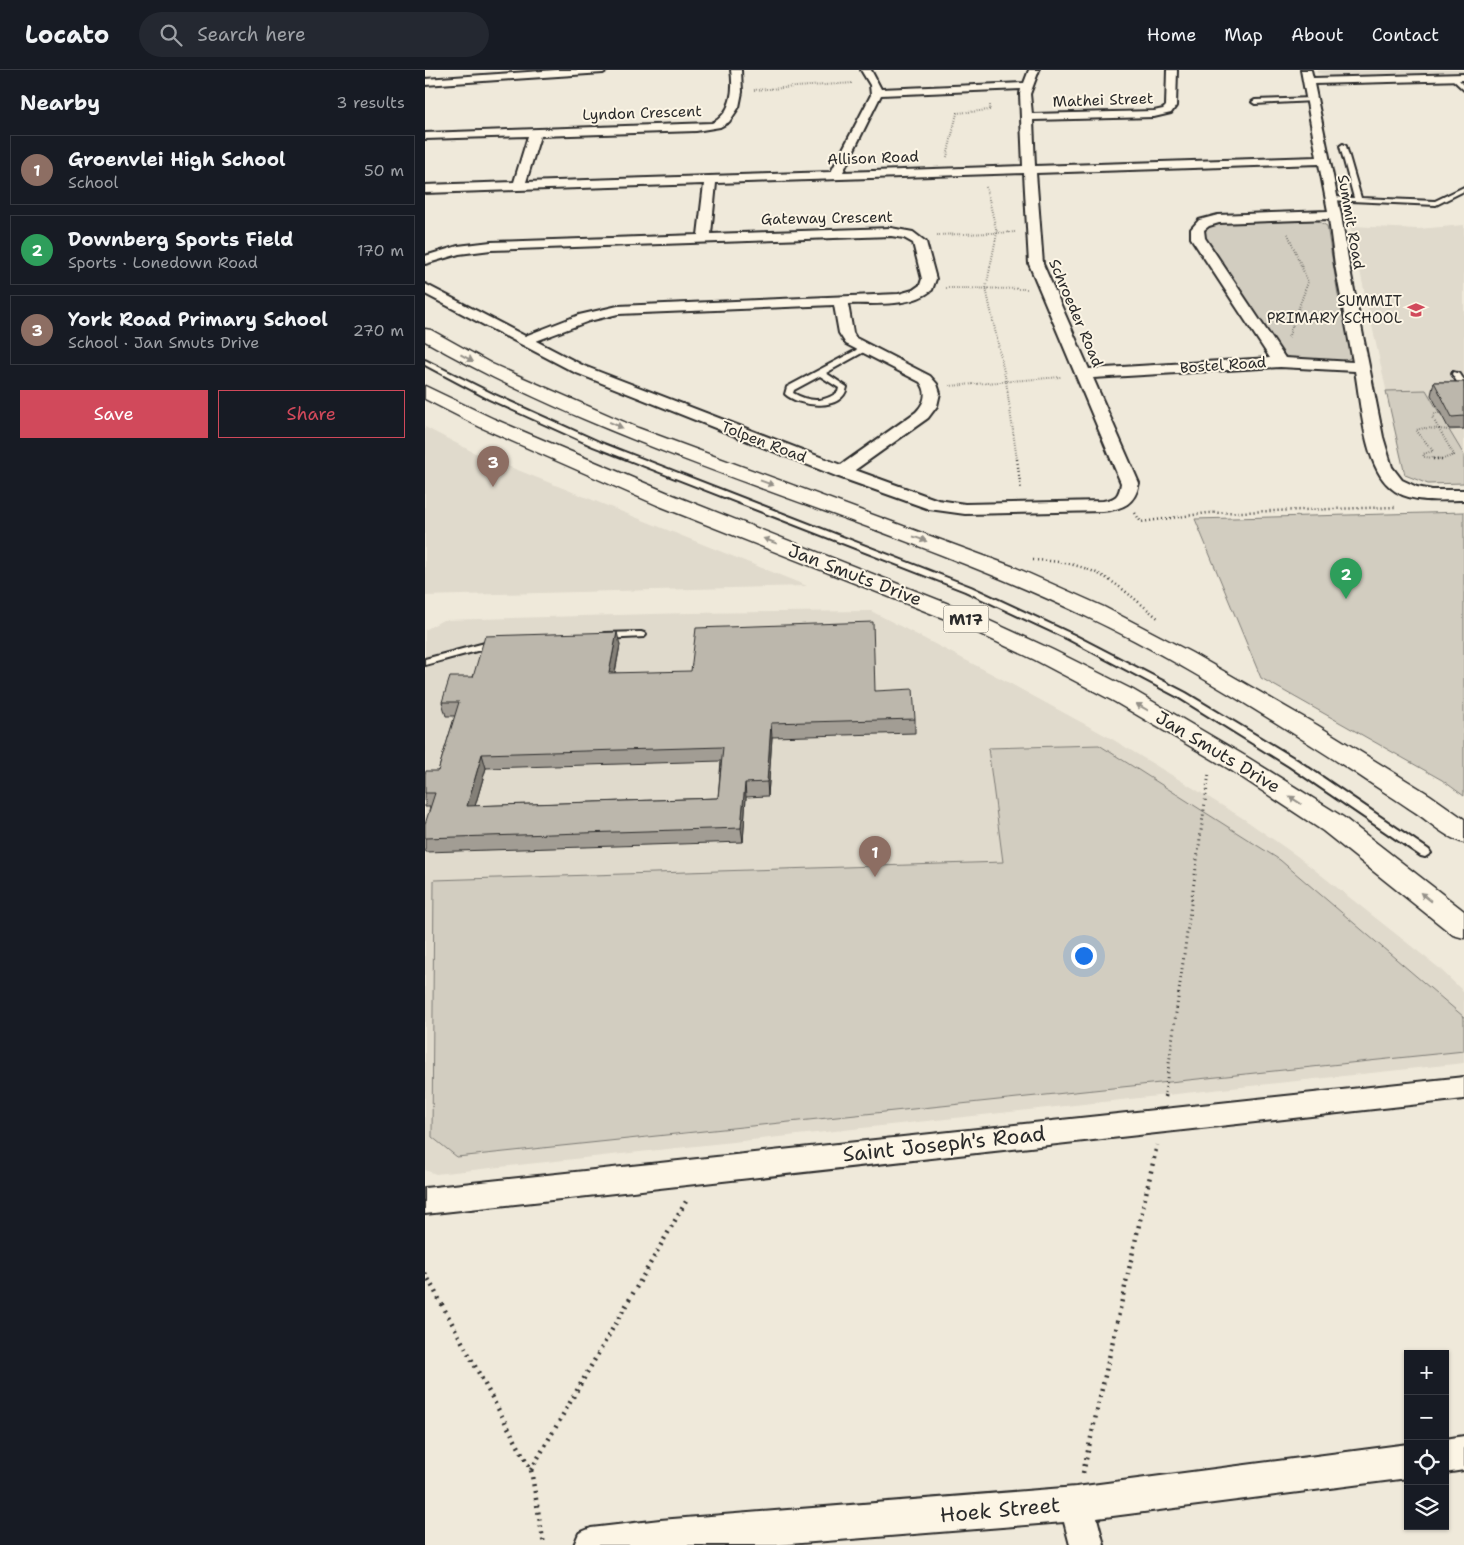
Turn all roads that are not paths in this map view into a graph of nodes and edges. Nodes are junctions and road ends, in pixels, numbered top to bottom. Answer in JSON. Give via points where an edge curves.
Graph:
{"nodes":[{"id":1,"x":603,"y":70,"type":"edge"},
{"id":2,"x":736,"y":70,"type":"edge"},
{"id":3,"x":866,"y":70,"type":"edge"},
{"id":4,"x":1034,"y":70,"type":"edge"},
{"id":5,"x":1172,"y":70,"type":"edge"},
{"id":6,"x":1307,"y":76,"type":"edge"},
{"id":7,"x":1459,"y":77,"type":"edge"},
{"id":8,"x":425,"y":82,"type":"edge"},
{"id":9,"x":1027,"y":86,"type":"junction"},
{"id":10,"x":876,"y":88,"type":"junction"},
{"id":11,"x":1464,"y":88,"type":"edge"},
{"id":12,"x":1312,"y":100,"type":"junction"},
{"id":13,"x":1255,"y":102,"type":"dead end"},
{"id":14,"x":1027,"y":117,"type":"junction"},
{"id":15,"x":535,"y":133,"type":"junction"},
{"id":16,"x":425,"y":136,"type":"edge"},
{"id":17,"x":1343,"y":146,"type":"dead end"},
{"id":18,"x":1323,"y":160,"type":"junction"},
{"id":19,"x":1029,"y":169,"type":"junction"},
{"id":20,"x":835,"y":176,"type":"junction"},
{"id":21,"x":710,"y":180,"type":"junction"},
{"id":22,"x":519,"y":186,"type":"junction"},
{"id":23,"x":425,"y":189,"type":"edge"},
{"id":24,"x":1464,"y":189,"type":"edge"},
{"id":25,"x":1332,"y":199,"type":"junction"},
{"id":26,"x":1358,"y":200,"type":"junction"},
{"id":27,"x":1335,"y":215,"type":"junction"},
{"id":28,"x":704,"y":238,"type":"junction"},
{"id":29,"x":425,"y":260,"type":"edge"},
{"id":30,"x":425,"y":288,"type":"edge"},
{"id":31,"x":840,"y":301,"type":"junction"},
{"id":32,"x":425,"y":334,"type":"edge"},
{"id":33,"x":523,"y":341,"type":"junction"},
{"id":34,"x":865,"y":349,"type":"junction"},
{"id":35,"x":425,"y":362,"type":"edge"},
{"id":36,"x":1279,"y":362,"type":"junction"},
{"id":37,"x":1362,"y":367,"type":"junction"},
{"id":38,"x":821,"y":373,"type":"junction"},
{"id":39,"x":1085,"y":374,"type":"junction"},
{"id":40,"x":1456,"y":374,"type":"dead end"},
{"id":41,"x":1464,"y":386,"type":"edge"},
{"id":42,"x":425,"y":392,"type":"edge"},
{"id":43,"x":842,"y":472,"type":"junction"},
{"id":44,"x":1464,"y":495,"type":"edge"},
{"id":45,"x":1125,"y":500,"type":"joint"},
{"id":46,"x":641,"y":635,"type":"dead end"},
{"id":47,"x":592,"y":637,"type":"edge"},
{"id":48,"x":508,"y":641,"type":"edge"},
{"id":49,"x":425,"y":662,"type":"edge"},
{"id":50,"x":1464,"y":833,"type":"edge"},
{"id":51,"x":1425,"y":853,"type":"dead end"},
{"id":52,"x":1464,"y":927,"type":"edge"},
{"id":53,"x":1464,"y":1088,"type":"edge"},
{"id":54,"x":425,"y":1201,"type":"edge"},
{"id":55,"x":1464,"y":1453,"type":"edge"},
{"id":56,"x":1449,"y":1455,"type":"edge"},
{"id":57,"x":1404,"y":1462,"type":"edge"},
{"id":58,"x":1075,"y":1504,"type":"junction"},
{"id":59,"x":661,"y":1541,"type":"edge"},
{"id":60,"x":591,"y":1545,"type":"edge"},
{"id":61,"x":1087,"y":1545,"type":"edge"}],
"edges":[{"from":1,"to":8,"type":"street"},
{"from":2,"to":15,"type":"street","name":"Lyndon Crescent","via":[[739,90],[727,118],[715,125]]},
{"from":3,"to":10,"type":"street"},
{"from":4,"to":9,"type":"street","name":"Schroeder Road"},
{"from":5,"to":14,"type":"street","name":"Mathei Street","via":[[1171,106],[1167,111]]},
{"from":6,"to":7,"type":"street"},
{"from":6,"to":12,"type":"street","name":"Summit Road"},
{"from":7,"to":11,"type":"lane"},
{"from":9,"to":10,"type":"street"},
{"from":9,"to":14,"type":"street","name":"Schroeder Road"},
{"from":10,"to":20,"type":"street"},
{"from":12,"to":13,"type":"lane"},
{"from":12,"to":18,"type":"street","name":"Summit Road"},
{"from":14,"to":19,"type":"street","name":"Schroeder Road"},
{"from":15,"to":16,"type":"street","name":"Lyndon Crescent"},
{"from":15,"to":22,"type":"street"},
{"from":17,"to":26,"type":"lane"},
{"from":18,"to":19,"type":"street","name":"Allison Road"},
{"from":18,"to":25,"type":"street","name":"Summit Road"},
{"from":19,"to":20,"type":"street","name":"Allison Road"},
{"from":19,"to":39,"type":"street","name":"Schroeder Road","via":[[1036,264]]},
{"from":20,"to":21,"type":"street","name":"Allison Road"},
{"from":21,"to":22,"type":"street","name":"Allison Road"},
{"from":21,"to":28,"type":"street"},
{"from":22,"to":23,"type":"street","name":"Allison Road"},
{"from":24,"to":26,"type":"lane","via":[[1436,203]]},
{"from":25,"to":26,"type":"lane"},
{"from":25,"to":27,"type":"street","name":"Summit Road"},
{"from":27,"to":36,"type":"street","via":[[1218,219],[1197,228],[1198,238]]},
{"from":27,"to":37,"type":"street","name":"Summit Road"},
{"from":28,"to":29,"type":"street","name":"Gateway Crescent","via":[[479,247]]},
{"from":28,"to":31,"type":"street","name":"Gateway Crescent","via":[[879,232],[911,236],[919,242],[929,279],[927,288],[899,298]]},
{"from":30,"to":33,"type":"street","name":"Tolpen Road"},
{"from":31,"to":33,"type":"street","via":[[618,310],[584,318]]},
{"from":31,"to":34,"type":"street","via":[[847,336]]},
{"from":32,"to":50,"type":"main road","one_way":true,"via":[[485,368],[631,432],[1006,572],[1096,612],[1308,731]]},
{"from":33,"to":43,"type":"street","name":"Tolpen Road","via":[[579,369]]},
{"from":34,"to":38,"type":"lane"},
{"from":34,"to":43,"type":"street","via":[[925,380],[932,388],[931,403],[922,415]]},
{"from":35,"to":51,"type":"lane","via":[[492,397],[596,444],[968,589],[1071,637],[1182,695],[1293,763]]},
{"from":36,"to":37,"type":"street","name":"Bostel Road"},
{"from":36,"to":39,"type":"street","name":"Bostel Road"},
{"from":37,"to":44,"type":"street","name":"Summit Road","via":[[1384,468],[1391,480],[1403,488],[1432,495]]},
{"from":38,"to":38,"type":"lane","via":[[790,389],[789,394],[814,404],[842,393],[842,386]]},
{"from":39,"to":45,"type":"street","name":"Schroeder Road","via":[[1130,483]]},
{"from":40,"to":41,"type":"lane"},
{"from":52,"to":42,"type":"main road","name":"Jan Smuts Drive","number":"M17","one_way":true,"via":[[1333,824],[1124,696],[971,620],[665,500],[487,423]]},
{"from":43,"to":45,"type":"street","name":"Tolpen Road","via":[[946,508],[1103,506]]},
{"from":46,"to":47,"type":"lane"},
{"from":48,"to":49,"type":"lane"},
{"from":53,"to":54,"type":"street","name":"Saint Joseph's Road"},
{"from":55,"to":56,"type":"street"},
{"from":57,"to":58,"type":"street","name":"Hoek Street"},
{"from":58,"to":59,"type":"street","name":"Hoek Street"},
{"from":58,"to":61,"type":"street"},
{"from":59,"to":60,"type":"street","name":"Hoek Street"}]}
